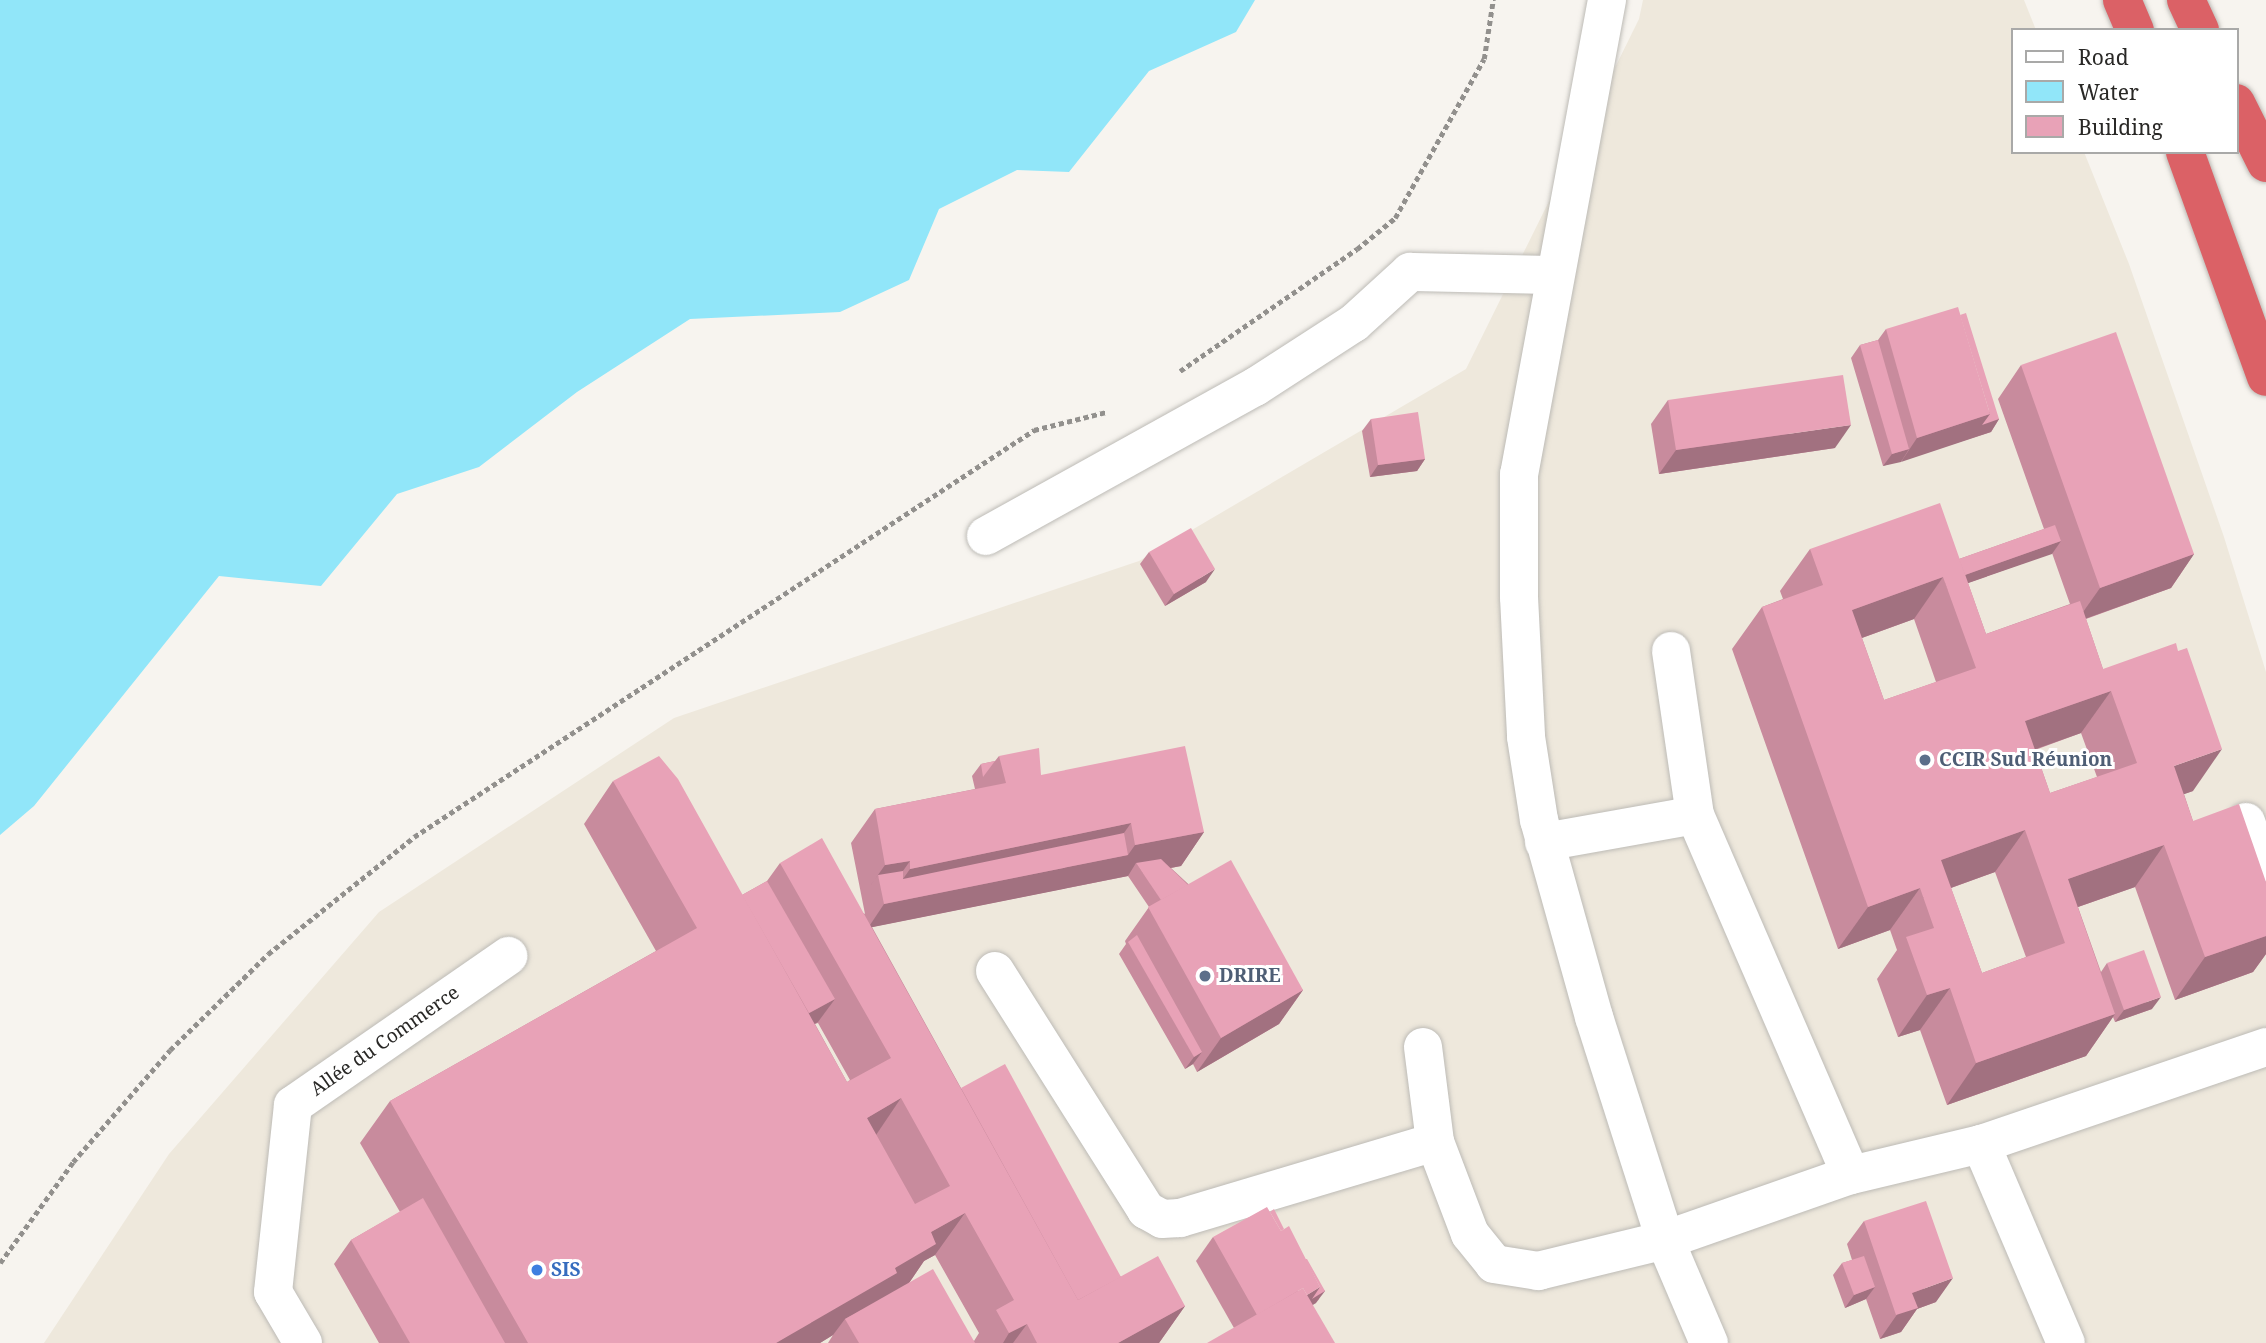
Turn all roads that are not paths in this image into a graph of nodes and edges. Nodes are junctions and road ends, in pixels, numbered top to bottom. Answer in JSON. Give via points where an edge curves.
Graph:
{"nodes":[{"id":1,"x":1607,"y":0,"type":"edge"},
{"id":2,"x":2122,"y":0,"type":"edge"},
{"id":3,"x":2186,"y":0,"type":"edge"},
{"id":4,"x":2133,"y":28,"type":"edge"},
{"id":5,"x":2199,"y":28,"type":"edge"},
{"id":6,"x":2238,"y":107,"type":"edge"},
{"id":7,"x":2186,"y":154,"type":"edge"},
{"id":8,"x":2266,"y":163,"type":"edge"},
{"id":9,"x":1554,"y":275,"type":"junction"},
{"id":10,"x":2266,"y":377,"type":"edge"},
{"id":11,"x":986,"y":536,"type":"dead end"},
{"id":12,"x":1671,"y":651,"type":"dead end"},
{"id":13,"x":1695,"y":814,"type":"junction"},
{"id":14,"x":2246,"y":822,"type":"edge"},
{"id":15,"x":1544,"y":842,"type":"junction"},
{"id":16,"x":2266,"y":876,"type":"edge"},
{"id":17,"x":508,"y":956,"type":"dead end"},
{"id":18,"x":995,"y":971,"type":"dead end"},
{"id":19,"x":1423,"y":1046,"type":"dead end"},
{"id":20,"x":2266,"y":1046,"type":"edge"},
{"id":21,"x":1435,"y":1142,"type":"junction"},
{"id":22,"x":1981,"y":1144,"type":"junction"},
{"id":23,"x":1851,"y":1175,"type":"junction"},
{"id":24,"x":1665,"y":1240,"type":"junction"},
{"id":25,"x":1679,"y":1277,"type":"junction"},
{"id":26,"x":2050,"y":1334,"type":"edge"},
{"id":27,"x":303,"y":1343,"type":"edge"},
{"id":28,"x":1688,"y":1343,"type":"edge"},
{"id":29,"x":1709,"y":1343,"type":"edge"},
{"id":30,"x":1723,"y":1343,"type":"edge"}],
"edges":[{"from":1,"to":9,"type":"street"},
{"from":2,"to":4,"type":"highway"},
{"from":3,"to":5,"type":"highway"},
{"from":6,"to":8,"type":"highway"},
{"from":7,"to":10,"type":"highway"},
{"from":9,"to":11,"type":"street","via":[[1410,272],[1354,323],[1255,387]]},
{"from":9,"to":15,"type":"street","via":[[1519,474],[1518,597],[1525,725]]},
{"from":12,"to":13,"type":"street"},
{"from":13,"to":15,"type":"street"},
{"from":13,"to":23,"type":"street"},
{"from":14,"to":16,"type":"street"},
{"from":15,"to":24,"type":"street"},
{"from":17,"to":27,"type":"street","name":"Allée du Commerce","via":[[293,1105],[273,1292]]},
{"from":18,"to":21,"type":"street","via":[[1146,1210],[1162,1219]]},
{"from":19,"to":21,"type":"street"},
{"from":20,"to":22,"type":"street"},
{"from":21,"to":24,"type":"street","via":[[1470,1234],[1494,1265],[1538,1271]]},
{"from":22,"to":23,"type":"street"},
{"from":22,"to":26,"type":"street"},
{"from":23,"to":24,"type":"street"},
{"from":24,"to":25,"type":"street"},
{"from":25,"to":28,"type":"street"},
{"from":25,"to":29,"type":"street"},
{"from":25,"to":30,"type":"street"}]}
